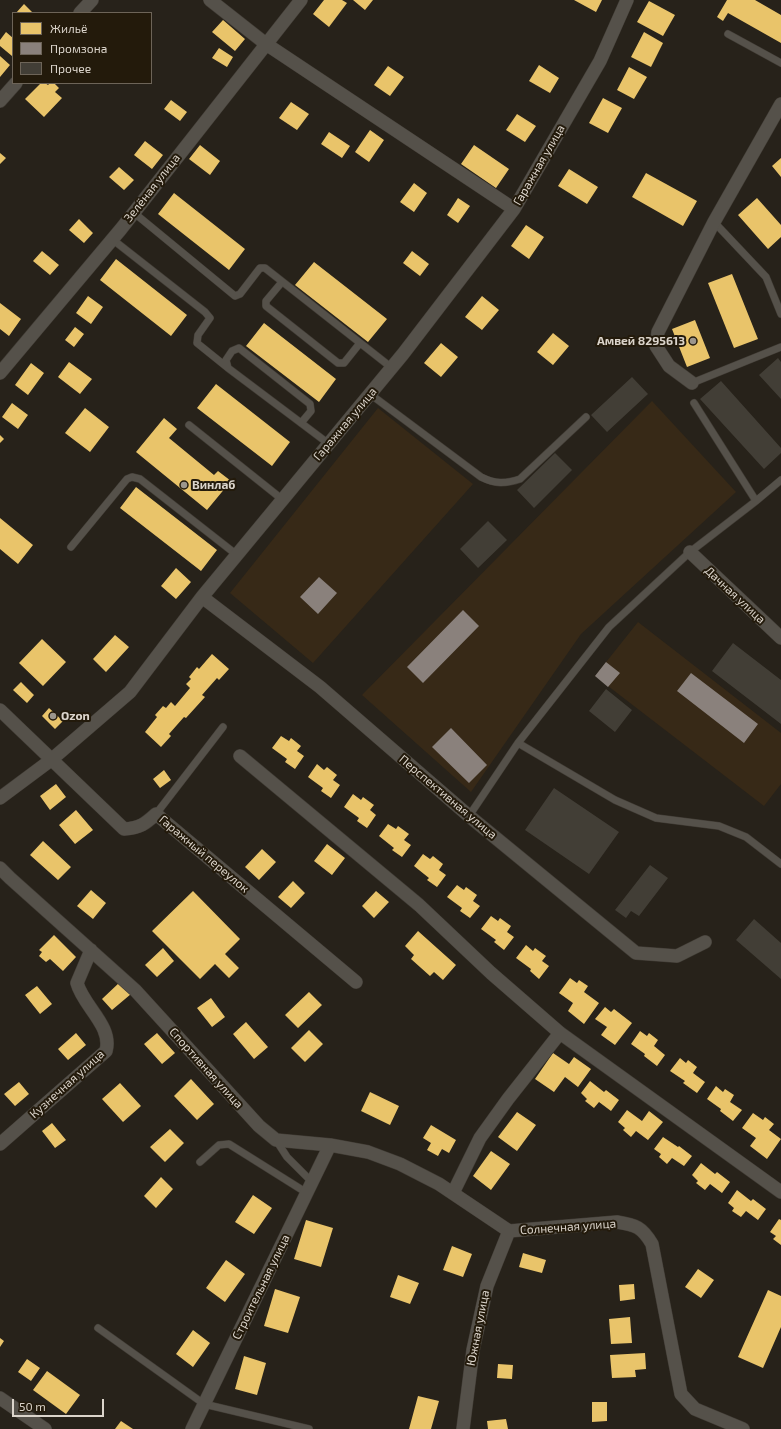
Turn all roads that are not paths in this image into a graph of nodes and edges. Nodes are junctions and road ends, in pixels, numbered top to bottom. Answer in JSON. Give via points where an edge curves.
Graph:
{"nodes":[{"id":1,"x":92,"y":0,"type":"edge"},
{"id":2,"x":210,"y":0,"type":"edge"},
{"id":3,"x":301,"y":0,"type":"edge"},
{"id":4,"x":627,"y":0,"type":"edge"},
{"id":5,"x":81,"y":12,"type":"edge"},
{"id":6,"x":728,"y":34,"type":"dead end"},
{"id":7,"x":266,"y":44,"type":"junction"},
{"id":8,"x":781,"y":64,"type":"edge"},
{"id":9,"x":15,"y":84,"type":"edge"},
{"id":10,"x":0,"y":100,"type":"edge"},
{"id":11,"x":779,"y":112,"type":"edge"},
{"id":12,"x":514,"y":209,"type":"junction"},
{"id":13,"x":133,"y":212,"type":"junction"},
{"id":14,"x":714,"y":222,"type":"junction"},
{"id":15,"x":112,"y":239,"type":"junction"},
{"id":16,"x":282,"y":282,"type":"junction"},
{"id":17,"x":781,"y":314,"type":"edge"},
{"id":18,"x":360,"y":343,"type":"junction"},
{"id":19,"x":781,"y":347,"type":"edge"},
{"id":20,"x":228,"y":368,"type":"junction"},
{"id":21,"x":392,"y":368,"type":"junction"},
{"id":22,"x":0,"y":374,"type":"edge"},
{"id":23,"x":692,"y":384,"type":"joint"},
{"id":24,"x":370,"y":394,"type":"junction"},
{"id":25,"x":694,"y":403,"type":"dead end"},
{"id":26,"x":586,"y":418,"type":"dead end"},
{"id":27,"x":301,"y":423,"type":"junction"},
{"id":28,"x":189,"y":425,"type":"dead end"},
{"id":29,"x":329,"y":444,"type":"junction"},
{"id":30,"x":781,"y":480,"type":"edge"},
{"id":31,"x":283,"y":500,"type":"junction"},
{"id":32,"x":756,"y":501,"type":"junction"},
{"id":33,"x":71,"y":547,"type":"dead end"},
{"id":34,"x":690,"y":552,"type":"junction"},
{"id":35,"x":237,"y":555,"type":"junction"},
{"id":36,"x":202,"y":597,"type":"junction"},
{"id":37,"x":781,"y":638,"type":"edge"},
{"id":38,"x":0,"y":710,"type":"edge"},
{"id":39,"x":223,"y":727,"type":"dead end"},
{"id":40,"x":518,"y":743,"type":"junction"},
{"id":41,"x":240,"y":756,"type":"dead end"},
{"id":42,"x":51,"y":760,"type":"junction"},
{"id":43,"x":0,"y":798,"type":"edge"},
{"id":44,"x":156,"y":814,"type":"junction"},
{"id":45,"x":470,"y":816,"type":"junction"},
{"id":46,"x":781,"y":864,"type":"edge"},
{"id":47,"x":0,"y":868,"type":"edge"},
{"id":48,"x":705,"y":942,"type":"dead end"},
{"id":49,"x":91,"y":950,"type":"junction"},
{"id":50,"x":356,"y":982,"type":"dead end"},
{"id":51,"x":560,"y":1033,"type":"junction"},
{"id":52,"x":276,"y":1140,"type":"junction"},
{"id":53,"x":0,"y":1144,"type":"edge"},
{"id":54,"x":330,"y":1145,"type":"junction"},
{"id":55,"x":200,"y":1162,"type":"dead end"},
{"id":56,"x":309,"y":1187,"type":"junction"},
{"id":57,"x":781,"y":1192,"type":"edge"},
{"id":58,"x":453,"y":1193,"type":"junction"},
{"id":59,"x":509,"y":1231,"type":"junction"},
{"id":60,"x":98,"y":1328,"type":"dead end"},
{"id":61,"x":0,"y":1398,"type":"edge"},
{"id":62,"x":204,"y":1404,"type":"junction"},
{"id":63,"x":45,"y":1429,"type":"edge"},
{"id":64,"x":192,"y":1429,"type":"edge"},
{"id":65,"x":309,"y":1429,"type":"edge"},
{"id":66,"x":463,"y":1429,"type":"edge"},
{"id":67,"x":743,"y":1429,"type":"edge"}],
"edges":[{"from":1,"to":5,"type":"street"},
{"from":2,"to":7,"type":"street"},
{"from":3,"to":7,"type":"street","name":"Зелёная улица"},
{"from":4,"to":12,"type":"street","name":"Гаражная улица","via":[[600,61]]},
{"from":6,"to":8,"type":"lane"},
{"from":7,"to":12,"type":"street"},
{"from":7,"to":13,"type":"street","name":"Зелёная улица"},
{"from":9,"to":10,"type":"street"},
{"from":11,"to":14,"type":"street"},
{"from":12,"to":21,"type":"street","name":"Гаражная улица"},
{"from":13,"to":15,"type":"street","name":"Зелёная улица"},
{"from":13,"to":16,"type":"lane","via":[[235,296],[240,294],[260,268],[264,268]]},
{"from":14,"to":17,"type":"lane","via":[[766,277]]},
{"from":14,"to":23,"type":"street","via":[[658,332],[656,346],[669,366]]},
{"from":15,"to":20,"type":"lane","via":[[205,312],[210,318],[198,335],[198,343]]},
{"from":15,"to":22,"type":"street","name":"Зелёная улица"},
{"from":16,"to":18,"type":"lane"},
{"from":16,"to":18,"type":"lane","via":[[266,301],[266,306],[338,364],[344,363]]},
{"from":18,"to":21,"type":"lane"},
{"from":19,"to":23,"type":"lane"},
{"from":20,"to":27,"type":"lane"},
{"from":20,"to":27,"type":"lane","via":[[226,360],[232,351],[239,348],[310,404],[311,411]]},
{"from":21,"to":24,"type":"street","name":"Гаражная улица"},
{"from":24,"to":26,"type":"lane","via":[[491,482],[511,482],[520,479]]},
{"from":24,"to":29,"type":"street","name":"Гаражная улица"},
{"from":25,"to":32,"type":"lane"},
{"from":27,"to":29,"type":"lane"},
{"from":28,"to":31,"type":"lane"},
{"from":29,"to":31,"type":"street","name":"Гаражная улица"},
{"from":30,"to":32,"type":"lane"},
{"from":31,"to":35,"type":"street","name":"Гаражная улица"},
{"from":32,"to":34,"type":"lane"},
{"from":33,"to":35,"type":"lane","via":[[132,477],[140,478]]},
{"from":34,"to":37,"type":"street","name":"Дачная улица"},
{"from":34,"to":40,"type":"lane","via":[[609,627]]},
{"from":35,"to":36,"type":"street","name":"Гаражная улица"},
{"from":36,"to":42,"type":"street","name":"Гаражная улица","via":[[130,692]]},
{"from":36,"to":45,"type":"street","name":"Перспективная улица","via":[[320,687]]},
{"from":38,"to":42,"type":"street","name":"Гаражный переулок"},
{"from":39,"to":44,"type":"lane"},
{"from":40,"to":45,"type":"lane"},
{"from":40,"to":46,"type":"lane","via":[[615,800],[656,818],[719,826],[746,837]]},
{"from":41,"to":51,"type":"street","via":[[419,905]]},
{"from":42,"to":43,"type":"street","name":"Гаражная улица"},
{"from":42,"to":44,"type":"street","name":"Гаражный переулок","via":[[124,829],[146,824]]},
{"from":44,"to":50,"type":"street","name":"Гаражный переулок"},
{"from":45,"to":48,"type":"street","name":"Перспективная улица","via":[[636,953],[677,956]]},
{"from":47,"to":49,"type":"street","name":"Спортивная улица"},
{"from":49,"to":52,"type":"street","name":"Спортивная улица","via":[[136,990],[259,1126]]},
{"from":49,"to":53,"type":"street","name":"Кузнечная улица","via":[[77,983],[106,1033],[106,1051]]},
{"from":51,"to":57,"type":"street"},
{"from":51,"to":58,"type":"street","via":[[480,1138]]},
{"from":52,"to":54,"type":"street"},
{"from":52,"to":56,"type":"lane"},
{"from":54,"to":56,"type":"street","name":"Строительная улица"},
{"from":54,"to":58,"type":"street","via":[[368,1152],[400,1164]]},
{"from":55,"to":56,"type":"lane","via":[[219,1145],[229,1144]]},
{"from":56,"to":62,"type":"street","name":"Строительная улица"},
{"from":58,"to":59,"type":"street","name":"Солнечная улица"},
{"from":59,"to":66,"type":"street","name":"Южная улица","via":[[487,1286],[473,1350]]},
{"from":59,"to":67,"type":"street","name":"Солнечная улица","via":[[617,1222],[630,1224],[645,1232],[652,1244],[681,1394],[695,1409]]},
{"from":60,"to":62,"type":"lane"},
{"from":61,"to":63,"type":"street"},
{"from":62,"to":64,"type":"street","name":"Строительная улица"},
{"from":62,"to":65,"type":"lane"}]}
